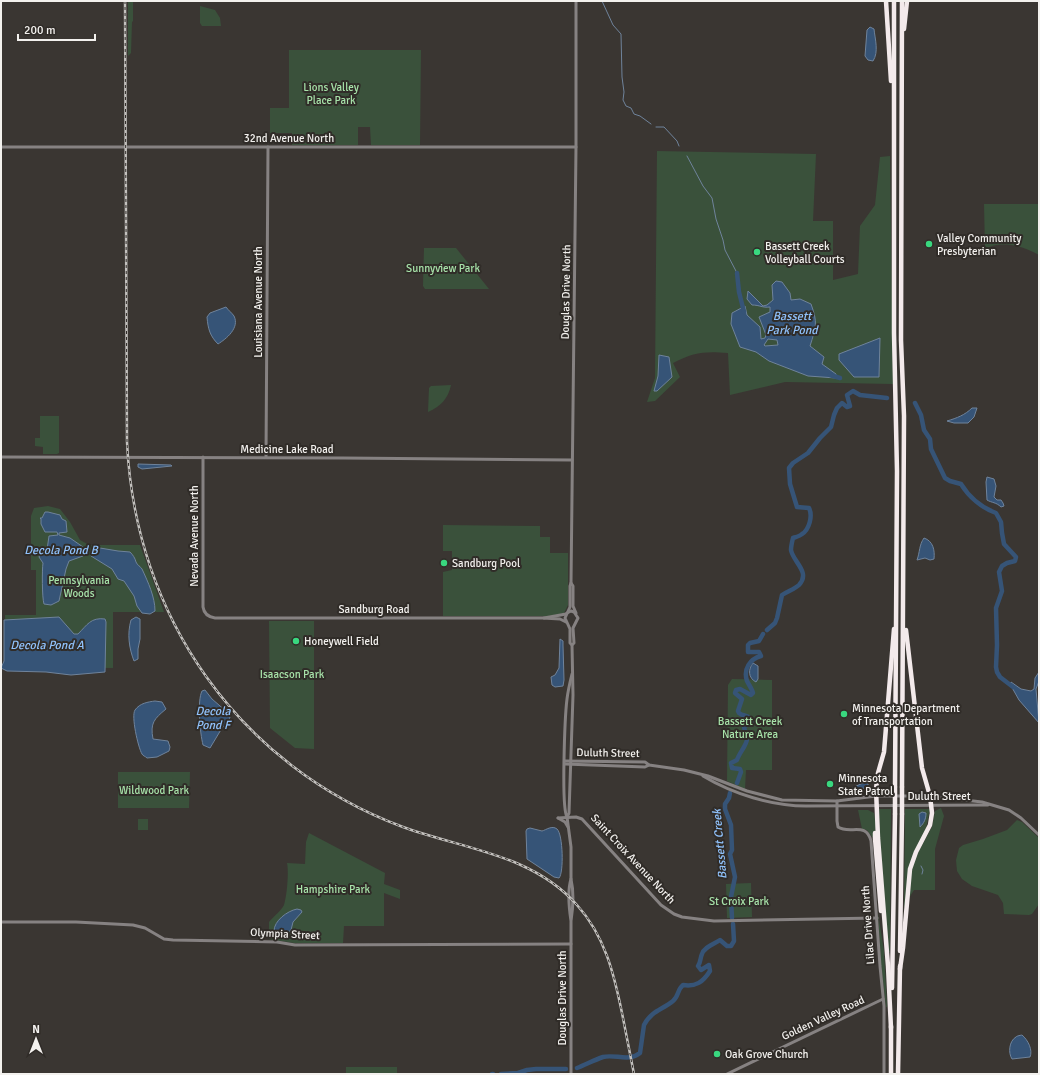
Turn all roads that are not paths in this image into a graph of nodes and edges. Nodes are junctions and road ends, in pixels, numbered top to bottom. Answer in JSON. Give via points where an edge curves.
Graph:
{"nodes":[{"id":1,"x":576,"y":1,"type":"edge"},
{"id":2,"x":886,"y":1,"type":"edge"},
{"id":3,"x":894,"y":1,"type":"edge"},
{"id":4,"x":902,"y":1,"type":"edge"},
{"id":5,"x":907,"y":1,"type":"edge"},
{"id":6,"x":901,"y":58,"type":"junction"},
{"id":7,"x":894,"y":110,"type":"junction"},
{"id":8,"x":1,"y":147,"type":"edge"},
{"id":9,"x":268,"y":147,"type":"junction"},
{"id":10,"x":576,"y":147,"type":"junction"},
{"id":11,"x":1,"y":457,"type":"edge"},
{"id":12,"x":203,"y":458,"type":"junction"},
{"id":13,"x":266,"y":458,"type":"junction"},
{"id":14,"x":572,"y":460,"type":"junction"},
{"id":15,"x":571,"y":583,"type":"junction"},
{"id":16,"x":904,"y":611,"type":"junction"},
{"id":17,"x":576,"y":613,"type":"junction"},
{"id":18,"x":206,"y":614,"type":"joint"},
{"id":19,"x":566,"y":614,"type":"junction"},
{"id":20,"x":543,"y":618,"type":"junction"},
{"id":21,"x":566,"y":622,"type":"junction"},
{"id":22,"x":576,"y":622,"type":"junction"},
{"id":23,"x":896,"y":622,"type":"junction"},
{"id":24,"x":572,"y":645,"type":"junction"},
{"id":25,"x":572,"y":673,"type":"junction"},
{"id":26,"x":565,"y":762,"type":"junction"},
{"id":27,"x":571,"y":763,"type":"junction"},
{"id":28,"x":702,"y":775,"type":"junction"},
{"id":29,"x":876,"y":796,"type":"junction"},
{"id":30,"x":930,"y":796,"type":"junction"},
{"id":31,"x":837,"y":801,"type":"junction"},
{"id":32,"x":991,"y":805,"type":"junction"},
{"id":33,"x":837,"y":806,"type":"junction"},
{"id":34,"x":877,"y":806,"type":"junction"},
{"id":35,"x":932,"y":806,"type":"junction"},
{"id":36,"x":567,"y":817,"type":"junction"},
{"id":37,"x":569,"y":828,"type":"junction"},
{"id":38,"x":1039,"y":835,"type":"edge"},
{"id":39,"x":877,"y":918,"type":"junction"},
{"id":40,"x":1,"y":922,"type":"edge"},
{"id":41,"x":571,"y":944,"type":"junction"},
{"id":42,"x":900,"y":969,"type":"junction"},
{"id":43,"x":883,"y":999,"type":"junction"},
{"id":44,"x":891,"y":1028,"type":"junction"},
{"id":45,"x":571,"y":1074,"type":"edge"},
{"id":46,"x":727,"y":1074,"type":"edge"},
{"id":47,"x":884,"y":1074,"type":"edge"},
{"id":48,"x":890,"y":1074,"type":"edge"},
{"id":49,"x":898,"y":1074,"type":"edge"}],
"edges":[{"from":1,"to":10,"type":"street","name":"Douglas Drive North"},
{"from":2,"to":7,"type":"highway"},
{"from":3,"to":7,"type":"highway"},
{"from":4,"to":6,"type":"highway"},
{"from":5,"to":6,"type":"highway"},
{"from":6,"to":16,"type":"highway"},
{"from":7,"to":23,"type":"highway"},
{"from":8,"to":9,"type":"street","name":"32nd Avenue North"},
{"from":9,"to":10,"type":"street","name":"32nd Avenue North"},
{"from":9,"to":13,"type":"street","name":"Louisiana Avenue North"},
{"from":10,"to":14,"type":"street","name":"Douglas Drive North"},
{"from":11,"to":12,"type":"street","name":"Medicine Lake Road"},
{"from":12,"to":13,"type":"street","name":"Medicine Lake Road"},
{"from":12,"to":18,"type":"street","name":"Nevada Avenue North","via":[[203,607]]},
{"from":13,"to":14,"type":"street","name":"Medicine Lake Road"},
{"from":14,"to":15,"type":"street","name":"Douglas Drive North"},
{"from":15,"to":17,"type":"street","name":"Douglas Drive North"},
{"from":15,"to":19,"type":"street","name":"Douglas Drive North","via":[[570,607]]},
{"from":16,"to":30,"type":"highway","via":[[922,768]]},
{"from":16,"to":42,"type":"highway","bridge":true},
{"from":17,"to":19,"type":"street","via":[[571,611]]},
{"from":17,"to":22,"type":"street","name":"Douglas Drive North"},
{"from":18,"to":20,"type":"street","name":"Sandburg Road","via":[[215,618]]},
{"from":19,"to":20,"type":"street","name":"Sandburg Road"},
{"from":19,"to":21,"type":"street","name":"Douglas Drive North"},
{"from":20,"to":21,"type":"street","name":"Sandburg Road"},
{"from":21,"to":22,"type":"street"},
{"from":21,"to":24,"type":"street","name":"Douglas Drive North"},
{"from":22,"to":24,"type":"street","name":"Douglas Drive North"},
{"from":23,"to":29,"type":"highway","via":[[884,752],[877,778]]},
{"from":23,"to":44,"type":"highway","bridge":true},
{"from":24,"to":25,"type":"street","name":"Douglas Drive North"},
{"from":25,"to":26,"type":"street","name":"Douglas Drive North","via":[[567,701]]},
{"from":25,"to":27,"type":"street","name":"Douglas Drive North"},
{"from":26,"to":27,"type":"street","name":"Duluth Street"},
{"from":26,"to":36,"type":"street","name":"Douglas Drive North","via":[[564,801]]},
{"from":27,"to":28,"type":"street","name":"Duluth Street","via":[[650,765]]},
{"from":27,"to":36,"type":"street","name":"Douglas Drive North"},
{"from":28,"to":31,"type":"street","name":"Duluth Street","via":[[782,800]]},
{"from":28,"to":33,"type":"street","name":"Duluth Street","via":[[746,796],[778,804]]},
{"from":29,"to":30,"type":"street","name":"Duluth Street"},
{"from":29,"to":31,"type":"street","name":"Duluth Street"},
{"from":29,"to":34,"type":"highway"},
{"from":30,"to":32,"type":"street","name":"Duluth Street"},
{"from":30,"to":35,"type":"highway"},
{"from":31,"to":33,"type":"street","name":"Lilac Drive North"},
{"from":32,"to":35,"type":"street","name":"Duluth Street"},
{"from":32,"to":38,"type":"street","name":"Duluth Street","via":[[1014,813]]},
{"from":33,"to":34,"type":"street","name":"Duluth Street"},
{"from":33,"to":39,"type":"street","name":"Lilac Drive North","via":[[838,827],[863,830],[870,836]]},
{"from":34,"to":35,"type":"street","name":"Duluth Street"},
{"from":34,"to":44,"type":"highway"},
{"from":35,"to":42,"type":"highway","via":[[930,822],[910,870]]},
{"from":36,"to":37,"type":"street","name":"Douglas Drive North"},
{"from":36,"to":37,"type":"street","via":[[558,818]]},
{"from":36,"to":39,"type":"street","name":"Saint Croix Avenue North","via":[[582,819],[661,905],[682,917],[726,922]]},
{"from":37,"to":41,"type":"street","name":"Douglas Drive North","via":[[572,884]]},
{"from":39,"to":43,"type":"street","name":"Lilac Drive North"},
{"from":40,"to":41,"type":"street","name":"Olympia Street","via":[[133,925],[145,928],[164,939],[301,945]]},
{"from":41,"to":45,"type":"street","name":"Douglas Drive North"},
{"from":42,"to":49,"type":"highway"},
{"from":43,"to":46,"type":"street","name":"Golden Valley Road"},
{"from":43,"to":47,"type":"street","name":"Lilac Drive North"},
{"from":44,"to":48,"type":"highway"}]}
